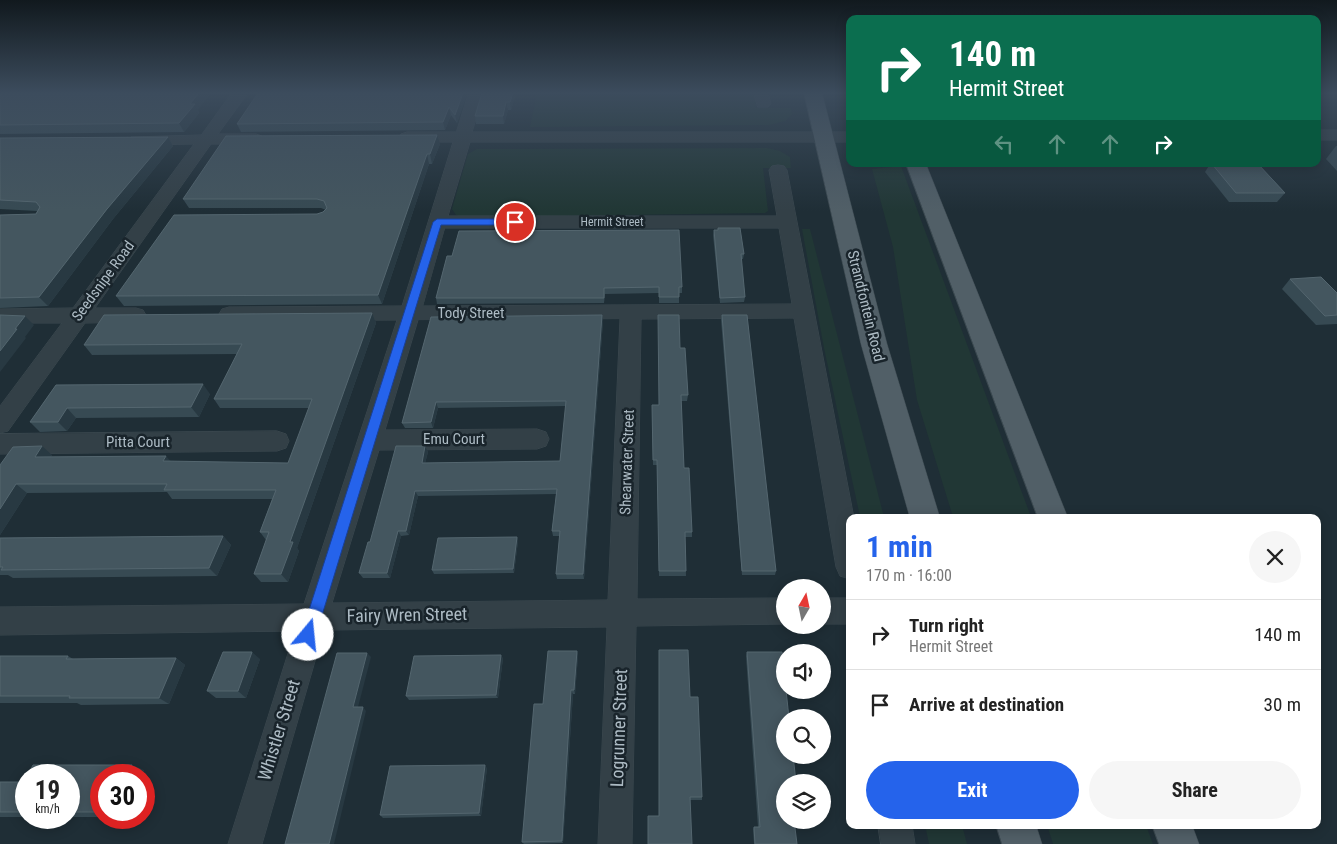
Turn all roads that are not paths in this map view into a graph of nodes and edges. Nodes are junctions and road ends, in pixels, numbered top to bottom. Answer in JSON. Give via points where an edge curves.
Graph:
{"nodes":[{"id":1,"x":211,"y":132,"type":"edge"},
{"id":2,"x":463,"y":132,"type":"edge"},
{"id":3,"x":822,"y":132,"type":"edge"},
{"id":4,"x":1321,"y":135,"type":"edge"},
{"id":5,"x":1337,"y":135,"type":"edge"},
{"id":6,"x":462,"y":136,"type":"junction"},
{"id":7,"x":823,"y":136,"type":"junction"},
{"id":8,"x":393,"y":137,"type":"edge"},
{"id":9,"x":846,"y":137,"type":"edge"},
{"id":10,"x":206,"y":139,"type":"junction"},
{"id":11,"x":275,"y":139,"type":"edge"},
{"id":12,"x":118,"y":140,"type":"edge"},
{"id":13,"x":917,"y":167,"type":"edge"},
{"id":14,"x":778,"y":170,"type":"dead end"},
{"id":15,"x":150,"y":217,"type":"junction"},
{"id":16,"x":169,"y":217,"type":"dead end"},
{"id":17,"x":437,"y":222,"type":"junction"},
{"id":18,"x":787,"y":222,"type":"junction"},
{"id":19,"x":804,"y":311,"type":"junction"},
{"id":20,"x":631,"y":312,"type":"junction"},
{"id":21,"x":410,"y":313,"type":"junction"},
{"id":22,"x":156,"y":315,"type":"edge"},
{"id":23,"x":205,"y":315,"type":"edge"},
{"id":24,"x":0,"y":316,"type":"edge"},
{"id":25,"x":78,"y":316,"type":"junction"},
{"id":26,"x":0,"y":424,"type":"edge"},
{"id":27,"x":537,"y":439,"type":"dead end"},
{"id":28,"x":370,"y":440,"type":"junction"},
{"id":29,"x":277,"y":441,"type":"dead end"},
{"id":30,"x":0,"y":444,"type":"edge"},
{"id":31,"x":924,"y":514,"type":"edge"},
{"id":32,"x":1051,"y":514,"type":"edge"},
{"id":33,"x":846,"y":545,"type":"edge"},
{"id":34,"x":776,"y":611,"type":"edge"},
{"id":35,"x":831,"y":611,"type":"edge"},
{"id":36,"x":846,"y":611,"type":"edge"},
{"id":37,"x":622,"y":612,"type":"junction"},
{"id":38,"x":314,"y":616,"type":"junction"},
{"id":39,"x":0,"y":621,"type":"edge"},
{"id":40,"x":896,"y":829,"type":"edge"},
{"id":41,"x":1017,"y":829,"type":"edge"},
{"id":42,"x":1173,"y":829,"type":"edge"},
{"id":43,"x":245,"y":844,"type":"edge"},
{"id":44,"x":616,"y":844,"type":"edge"},
{"id":45,"x":898,"y":844,"type":"edge"},
{"id":46,"x":1022,"y":844,"type":"edge"},
{"id":47,"x":1179,"y":844,"type":"edge"}],
"edges":[{"from":1,"to":10,"type":"street","name":"Seedsnipe Road"},
{"from":2,"to":6,"type":"street","name":"Whistler Street"},
{"from":3,"to":7,"type":"main road","name":"Strandfontein Road"},
{"from":4,"to":5,"type":"street"},
{"from":6,"to":7,"type":"street"},
{"from":6,"to":8,"type":"street"},
{"from":6,"to":17,"type":"street","name":"Whistler Street"},
{"from":7,"to":9,"type":"street"},
{"from":7,"to":31,"type":"main road","name":"Strandfontein Road","via":[[874,344]]},
{"from":10,"to":11,"type":"street"},
{"from":10,"to":12,"type":"street"},
{"from":10,"to":15,"type":"street","name":"Seedsnipe Road"},
{"from":13,"to":32,"type":"main road"},
{"from":14,"to":18,"type":"street"},
{"from":15,"to":16,"type":"street"},
{"from":15,"to":25,"type":"street","name":"Seedsnipe Road"},
{"from":17,"to":18,"type":"street","name":"Hermit Street"},
{"from":17,"to":21,"type":"street","name":"Whistler Street"},
{"from":18,"to":19,"type":"street"},
{"from":19,"to":20,"type":"street","name":"Tody Street"},
{"from":19,"to":33,"type":"street"},
{"from":20,"to":21,"type":"street","name":"Tody Street"},
{"from":20,"to":37,"type":"street","name":"Shearwater Street"},
{"from":21,"to":23,"type":"street","name":"Tody Street"},
{"from":21,"to":28,"type":"street","name":"Whistler Street"},
{"from":22,"to":25,"type":"street"},
{"from":24,"to":25,"type":"street"},
{"from":25,"to":26,"type":"street","name":"Seedsnipe Road"},
{"from":27,"to":28,"type":"street","name":"Emu Court"},
{"from":28,"to":38,"type":"street","name":"Whistler Street"},
{"from":29,"to":30,"type":"street","name":"Pitta Court"},
{"from":34,"to":37,"type":"street","name":"Fairy Wren Street"},
{"from":35,"to":36,"type":"street"},
{"from":37,"to":38,"type":"street","name":"Fairy Wren Street"},
{"from":37,"to":44,"type":"street","name":"Logrunner Street"},
{"from":38,"to":39,"type":"street","name":"Fairy Wren Street"},
{"from":38,"to":43,"type":"street","name":"Whistler Street"},
{"from":40,"to":45,"type":"street"},
{"from":41,"to":46,"type":"main road"},
{"from":42,"to":47,"type":"main road"}]}
